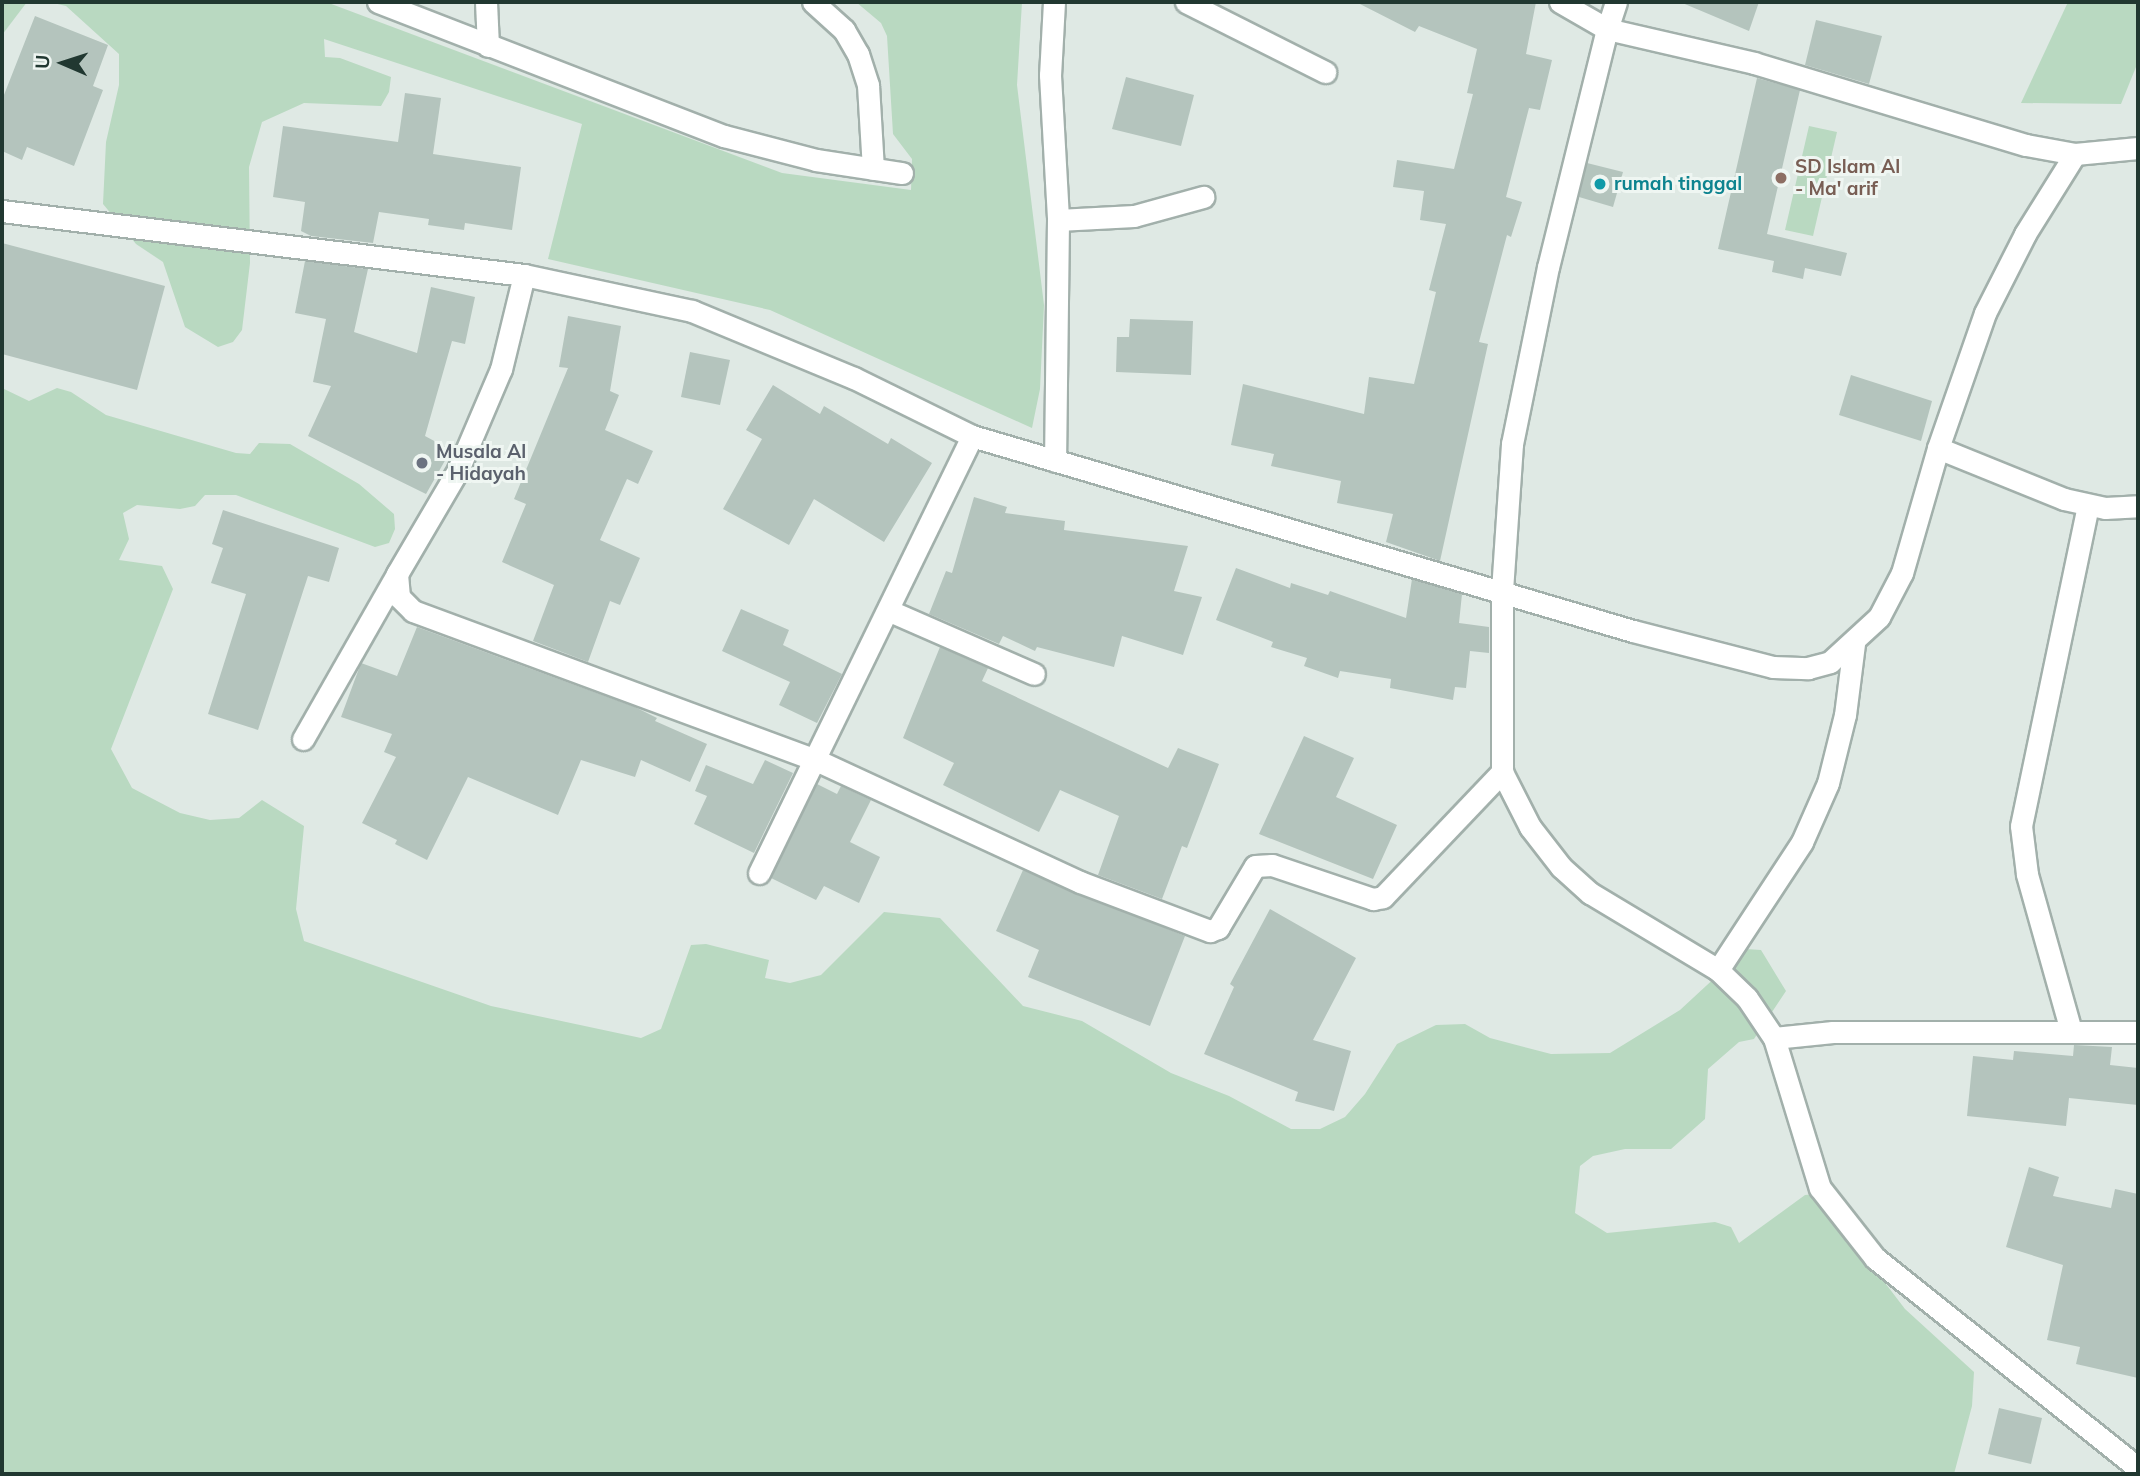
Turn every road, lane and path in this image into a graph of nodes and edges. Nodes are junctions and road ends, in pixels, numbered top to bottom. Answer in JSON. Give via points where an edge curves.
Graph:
{"nodes":[{"id":1,"x":378,"y":2,"type":"edge"},
{"id":2,"x":486,"y":2,"type":"edge"},
{"id":3,"x":813,"y":2,"type":"edge"},
{"id":4,"x":1054,"y":2,"type":"edge"},
{"id":5,"x":1186,"y":2,"type":"edge"},
{"id":6,"x":1560,"y":2,"type":"edge"},
{"id":7,"x":1616,"y":2,"type":"edge"},
{"id":8,"x":1607,"y":29,"type":"junction"},
{"id":9,"x":488,"y":46,"type":"junction"},
{"id":10,"x":1325,"y":72,"type":"dead end"},
{"id":11,"x":2138,"y":148,"type":"edge"},
{"id":12,"x":2075,"y":155,"type":"junction"},
{"id":13,"x":873,"y":169,"type":"junction"},
{"id":14,"x":902,"y":173,"type":"dead end"},
{"id":15,"x":1203,"y":197,"type":"dead end"},
{"id":16,"x":2,"y":211,"type":"edge"},
{"id":17,"x":1058,"y":220,"type":"junction"},
{"id":18,"x":524,"y":275,"type":"junction"},
{"id":19,"x":972,"y":436,"type":"junction"},
{"id":20,"x":1938,"y":448,"type":"junction"},
{"id":21,"x":1055,"y":461,"type":"junction"},
{"id":22,"x":2088,"y":506,"type":"junction"},
{"id":23,"x":2138,"y":506,"type":"edge"},
{"id":24,"x":397,"y":574,"type":"junction"},
{"id":25,"x":1502,"y":591,"type":"junction"},
{"id":26,"x":890,"y":611,"type":"junction"},
{"id":27,"x":1854,"y":644,"type":"junction"},
{"id":28,"x":1034,"y":674,"type":"dead end"},
{"id":29,"x":303,"y":739,"type":"dead end"},
{"id":30,"x":816,"y":760,"type":"junction"},
{"id":31,"x":1502,"y":772,"type":"junction"},
{"id":32,"x":759,"y":873,"type":"dead end"},
{"id":33,"x":1718,"y":970,"type":"junction"},
{"id":34,"x":2071,"y":1031,"type":"junction"},
{"id":35,"x":2138,"y":1032,"type":"edge"},
{"id":36,"x":1774,"y":1038,"type":"junction"},
{"id":37,"x":2138,"y":1468,"type":"edge"}],
"edges":[{"from":1,"to":9,"type":"street"},
{"from":2,"to":9,"type":"street"},
{"from":3,"to":13,"type":"street","via":[[844,30],[858,54],[872,109]]},
{"from":4,"to":17,"type":"street","via":[[1050,75]]},
{"from":5,"to":10,"type":"street"},
{"from":6,"to":8,"type":"street"},
{"from":7,"to":8,"type":"street"},
{"from":8,"to":12,"type":"street","via":[[1754,63],[2026,145]]},
{"from":8,"to":25,"type":"street","via":[[1548,267],[1512,444]]},
{"from":9,"to":13,"type":"street","via":[[724,136],[816,160]]},
{"from":11,"to":12,"type":"street"},
{"from":12,"to":20,"type":"street","via":[[2025,234],[1985,313]]},
{"from":13,"to":14,"type":"street"},
{"from":15,"to":17,"type":"street","via":[[1134,216]]},
{"from":16,"to":18,"type":"street"},
{"from":17,"to":21,"type":"street"},
{"from":18,"to":19,"type":"street","via":[[692,311],[854,378]]},
{"from":18,"to":24,"type":"street","via":[[501,369],[458,470]]},
{"from":19,"to":21,"type":"street"},
{"from":19,"to":26,"type":"street"},
{"from":20,"to":22,"type":"street"},
{"from":20,"to":27,"type":"street","via":[[1902,573],[1879,617]]},
{"from":21,"to":25,"type":"street"},
{"from":22,"to":23,"type":"street"},
{"from":22,"to":34,"type":"street","via":[[2021,826],[2027,874]]},
{"from":24,"to":29,"type":"street"},
{"from":24,"to":30,"type":"street","via":[[399,597],[413,611]]},
{"from":25,"to":27,"type":"street","via":[[1773,667],[1808,668],[1830,662]]},
{"from":25,"to":31,"type":"street"},
{"from":26,"to":28,"type":"street"},
{"from":26,"to":30,"type":"street"},
{"from":27,"to":33,"type":"street","via":[[1845,715],[1828,783],[1802,842]]},
{"from":30,"to":31,"type":"street","via":[[1080,882],[1210,931],[1218,928],[1255,866],[1272,865],[1373,900],[1383,897]]},
{"from":30,"to":32,"type":"street"},
{"from":31,"to":33,"type":"street","via":[[1530,827],[1561,867],[1590,893]]},
{"from":33,"to":36,"type":"street","via":[[1747,998]]},
{"from":34,"to":35,"type":"street"},
{"from":34,"to":36,"type":"street","via":[[1833,1032]]},
{"from":36,"to":37,"type":"street","via":[[1820,1188],[1843,1222],[1875,1258]]}]}
